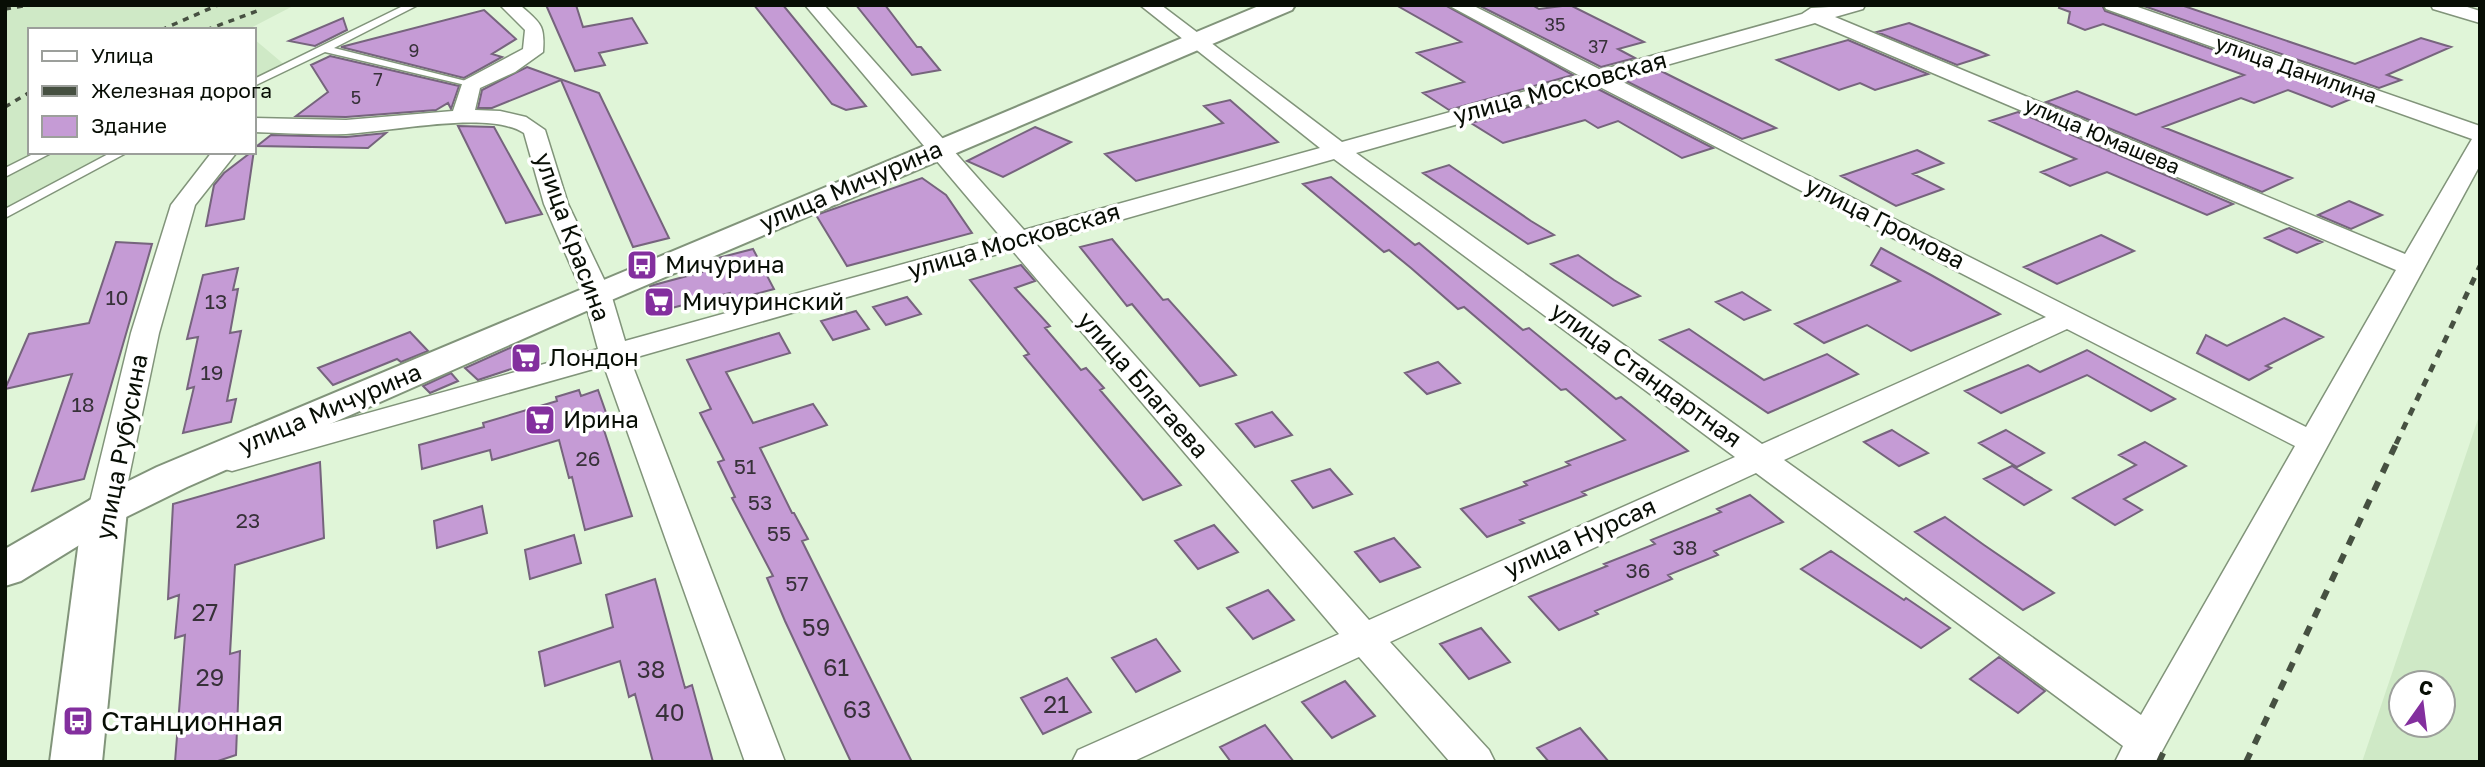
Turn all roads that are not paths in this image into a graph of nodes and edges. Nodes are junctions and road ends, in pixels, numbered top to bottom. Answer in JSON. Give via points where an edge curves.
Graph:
{"nodes":[{"id":1,"x":413,"y":5,"type":"edge"},
{"id":2,"x":509,"y":5,"type":"edge"},
{"id":3,"x":814,"y":5,"type":"edge"},
{"id":4,"x":1149,"y":5,"type":"edge"},
{"id":5,"x":1283,"y":5,"type":"edge"},
{"id":6,"x":1457,"y":5,"type":"edge"},
{"id":7,"x":1792,"y":5,"type":"edge"},
{"id":8,"x":1856,"y":5,"type":"edge"},
{"id":9,"x":2113,"y":5,"type":"edge"},
{"id":10,"x":2440,"y":5,"type":"edge"},
{"id":11,"x":1818,"y":16,"type":"junction"},
{"id":12,"x":2480,"y":17,"type":"edge"},
{"id":13,"x":1198,"y":41,"type":"junction"},
{"id":14,"x":321,"y":48,"type":"junction"},
{"id":15,"x":1600,"y":78,"type":"junction"},
{"id":16,"x":256,"y":82,"type":"edge"},
{"id":17,"x":470,"y":85,"type":"junction"},
{"id":18,"x":463,"y":117,"type":"junction"},
{"id":19,"x":256,"y":127,"type":"edge"},
{"id":20,"x":2480,"y":134,"type":"edge"},
{"id":21,"x":2480,"y":143,"type":"edge"},
{"id":22,"x":940,"y":149,"type":"junction"},
{"id":23,"x":1336,"y":149,"type":"junction"},
{"id":24,"x":43,"y":154,"type":"edge"},
{"id":25,"x":118,"y":154,"type":"edge"},
{"id":26,"x":224,"y":154,"type":"edge"},
{"id":27,"x":5,"y":173,"type":"edge"},
{"id":28,"x":5,"y":214,"type":"edge"},
{"id":29,"x":1017,"y":241,"type":"junction"},
{"id":30,"x":2412,"y":267,"type":"junction"},
{"id":31,"x":597,"y":294,"type":"junction"},
{"id":32,"x":2070,"y":317,"type":"junction"},
{"id":33,"x":614,"y":354,"type":"junction"},
{"id":34,"x":2313,"y":443,"type":"junction"},
{"id":35,"x":1759,"y":457,"type":"junction"},
{"id":36,"x":172,"y":477,"type":"junction"},
{"id":37,"x":105,"y":510,"type":"junction"},
{"id":38,"x":5,"y":570,"type":"edge"},
{"id":39,"x":1363,"y":637,"type":"junction"},
{"id":40,"x":2140,"y":751,"type":"edge"},
{"id":41,"x":76,"y":762,"type":"edge"},
{"id":42,"x":765,"y":762,"type":"edge"},
{"id":43,"x":1091,"y":762,"type":"edge"},
{"id":44,"x":1475,"y":762,"type":"edge"}],
"edges":[{"from":1,"to":14,"type":"lane"},
{"from":2,"to":17,"type":"street","via":[[535,29],[533,52]]},
{"from":3,"to":22,"type":"street","name":"улица Благаева"},
{"from":4,"to":13,"type":"street","name":"улица Стандартная"},
{"from":5,"to":13,"type":"main road","name":"улица Мичурина"},
{"from":6,"to":15,"type":"street","name":"улица Громова"},
{"from":7,"to":11,"type":"street","name":"улица Юмашева"},
{"from":8,"to":11,"type":"street","name":"улица Московская"},
{"from":9,"to":20,"type":"street","name":"улица Данилина"},
{"from":10,"to":12,"type":"street"},
{"from":11,"to":15,"type":"street","name":"улица Московская"},
{"from":11,"to":30,"type":"street","name":"улица Юмашева"},
{"from":13,"to":22,"type":"main road","name":"улица Мичурина"},
{"from":13,"to":23,"type":"street","name":"улица Стандартная"},
{"from":14,"to":16,"type":"lane"},
{"from":14,"to":17,"type":"lane"},
{"from":15,"to":23,"type":"street","name":"улица Московская"},
{"from":15,"to":32,"type":"street","name":"улица Громова"},
{"from":17,"to":18,"type":"street"},
{"from":18,"to":19,"type":"street","via":[[346,127]]},
{"from":18,"to":31,"type":"street","name":"улица Красина","via":[[502,117],[534,130],[556,204]]},
{"from":21,"to":30,"type":"street"},
{"from":22,"to":29,"type":"street","name":"улица Благаева"},
{"from":22,"to":31,"type":"main road","name":"улица Мичурина"},
{"from":23,"to":29,"type":"street","name":"улица Московская"},
{"from":23,"to":35,"type":"street","name":"улица Стандартная"},
{"from":24,"to":27,"type":"lane"},
{"from":25,"to":28,"type":"lane"},
{"from":26,"to":37,"type":"street","name":"улица Рубусина","via":[[183,205],[145,333]]},
{"from":29,"to":33,"type":"street","name":"улица Московская"},
{"from":29,"to":39,"type":"street","name":"улица Благаева"},
{"from":30,"to":34,"type":"street"},
{"from":31,"to":33,"type":"street","name":"улица Красина"},
{"from":31,"to":36,"type":"main road","name":"улица Мичурина"},
{"from":32,"to":34,"type":"street","name":"улица Громова"},
{"from":32,"to":35,"type":"street","name":"улица Нурсая"},
{"from":33,"to":36,"type":"street","name":"улица Московская"},
{"from":33,"to":42,"type":"street","name":"улица Красина"},
{"from":34,"to":40,"type":"street"},
{"from":35,"to":39,"type":"street","name":"улица Нурсая"},
{"from":35,"to":40,"type":"street","name":"улица Стандартная"},
{"from":36,"to":37,"type":"main road","name":"улица Мичурина"},
{"from":37,"to":38,"type":"main road","name":"улица Мичурина"},
{"from":37,"to":41,"type":"main road","name":"улица Рубусина"},
{"from":39,"to":43,"type":"street","name":"улица Нурсая"},
{"from":39,"to":44,"type":"street","name":"улица Благаева"}]}
